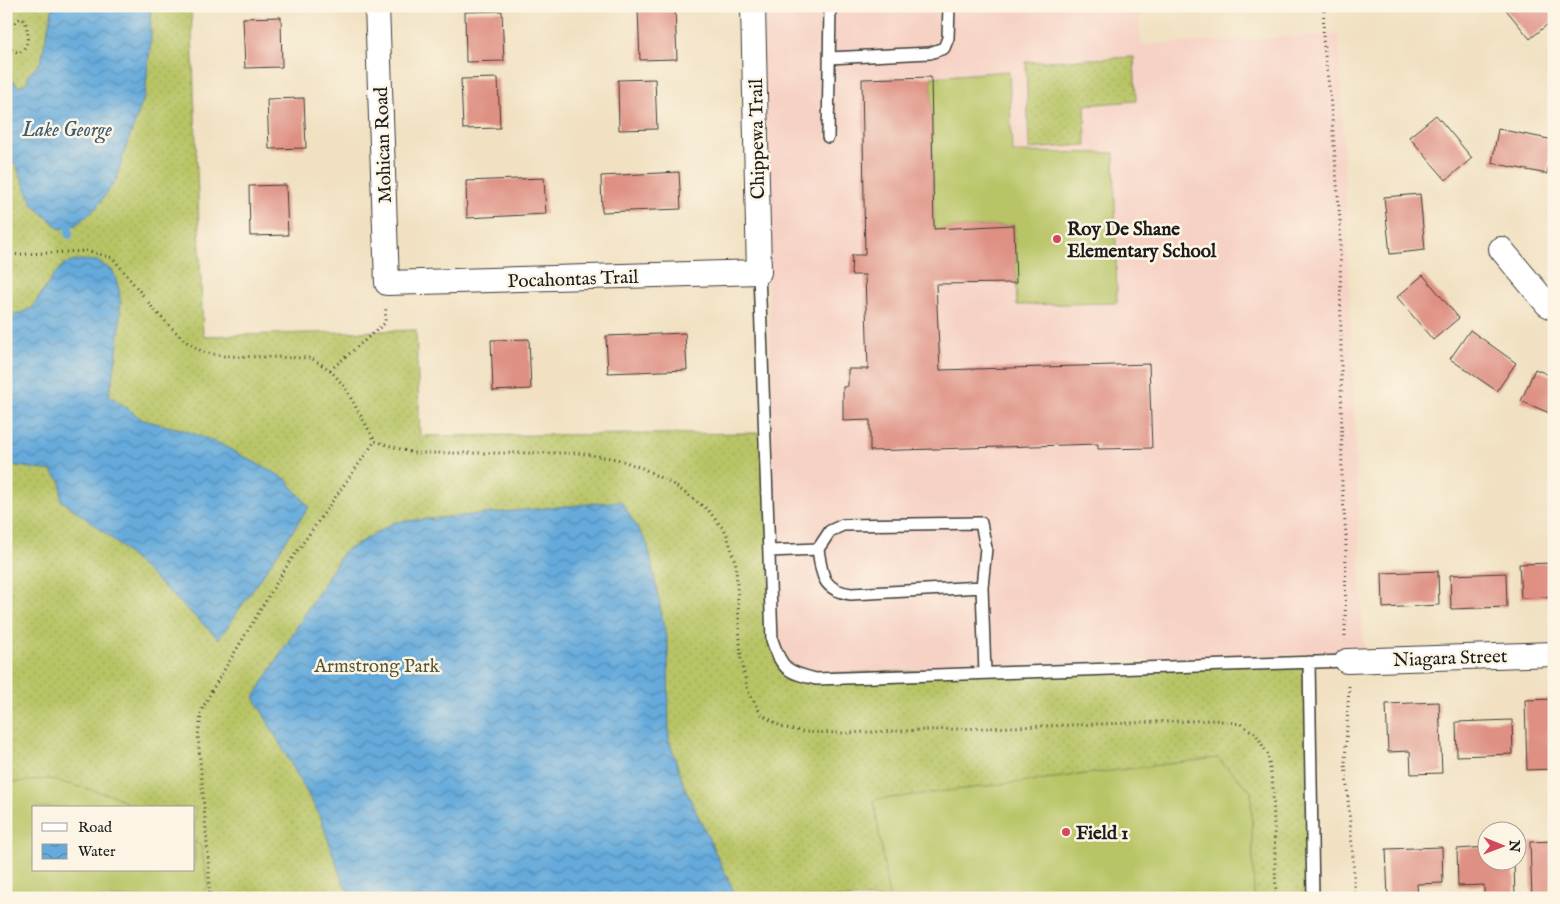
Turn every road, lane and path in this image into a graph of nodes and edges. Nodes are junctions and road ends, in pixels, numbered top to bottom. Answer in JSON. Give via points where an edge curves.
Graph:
{"nodes":[{"id":1,"x":377,"y":6,"type":"edge"},
{"id":2,"x":753,"y":6,"type":"edge"},
{"id":3,"x":830,"y":6,"type":"edge"},
{"id":4,"x":949,"y":6,"type":"edge"},
{"id":5,"x":1324,"y":6,"type":"edge"},
{"id":6,"x":6,"y":27,"type":"edge"},
{"id":7,"x":6,"y":47,"type":"edge"},
{"id":8,"x":829,"y":58,"type":"junction"},
{"id":9,"x":828,"y":137,"type":"dead end"},
{"id":10,"x":1501,"y":249,"type":"dead end"},
{"id":11,"x":6,"y":254,"type":"edge"},
{"id":12,"x":759,"y":272,"type":"junction"},
{"id":13,"x":386,"y":283,"type":"junction"},
{"id":14,"x":1554,"y":308,"type":"edge"},
{"id":15,"x":330,"y":370,"type":"junction"},
{"id":16,"x":375,"y":441,"type":"junction"},
{"id":17,"x":818,"y":549,"type":"junction"},
{"id":18,"x":769,"y":551,"type":"junction"},
{"id":19,"x":982,"y":587,"type":"junction"},
{"id":20,"x":1554,"y":654,"type":"edge"},
{"id":21,"x":1347,"y":661,"type":"junction"},
{"id":22,"x":1309,"y":662,"type":"junction"},
{"id":23,"x":985,"y":673,"type":"junction"},
{"id":24,"x":208,"y":898,"type":"edge"},
{"id":25,"x":1276,"y":898,"type":"edge"},
{"id":26,"x":1313,"y":898,"type":"edge"},
{"id":27,"x":1355,"y":898,"type":"edge"}],
"edges":[{"from":1,"to":13,"type":"street","name":"Mohican Road"},
{"from":2,"to":12,"type":"street","name":"Chippewa Trail"},
{"from":3,"to":8,"type":"lane"},
{"from":4,"to":8,"type":"lane","via":[[948,38],[944,48],[930,53]]},
{"from":5,"to":21,"type":"path","via":[[1323,39],[1340,221],[1342,488],[1346,535],[1344,643]]},
{"from":6,"to":7,"type":"path","via":[[21,18],[25,21],[27,41],[26,48],[19,53]]},
{"from":8,"to":9,"type":"lane"},
{"from":10,"to":14,"type":"street"},
{"from":11,"to":15,"type":"path","via":[[89,251],[113,258],[156,312],[185,341],[203,352],[223,356],[311,358]]},
{"from":12,"to":13,"type":"street","name":"Pocahontas Trail"},
{"from":12,"to":18,"type":"lane"},
{"from":13,"to":15,"type":"path","via":[[385,323]]},
{"from":15,"to":16,"type":"path","via":[[344,386]]},
{"from":16,"to":24,"type":"path","via":[[288,564],[202,709],[198,736],[208,855]]},
{"from":16,"to":25,"type":"path","via":[[413,453],[578,453],[642,468],[674,485],[707,509],[726,532],[736,565],[741,660],[748,691],[761,714],[782,727],[803,732],[841,733],[1215,720],[1240,724],[1256,734],[1268,754],[1273,788]]},
{"from":17,"to":18,"type":"lane"},
{"from":17,"to":19,"type":"lane","via":[[827,584],[836,592],[851,594]]},
{"from":17,"to":19,"type":"lane","via":[[830,531],[843,525],[981,523],[986,548]]},
{"from":18,"to":23,"type":"lane","via":[[772,640],[779,661],[796,674],[816,679]]},
{"from":19,"to":23,"type":"lane"},
{"from":20,"to":21,"type":"street","name":"Niagara Street"},
{"from":21,"to":22,"type":"lane"},
{"from":21,"to":27,"type":"path","via":[[1350,684],[1345,763]]},
{"from":22,"to":23,"type":"lane"},
{"from":22,"to":26,"type":"lane"}]}
